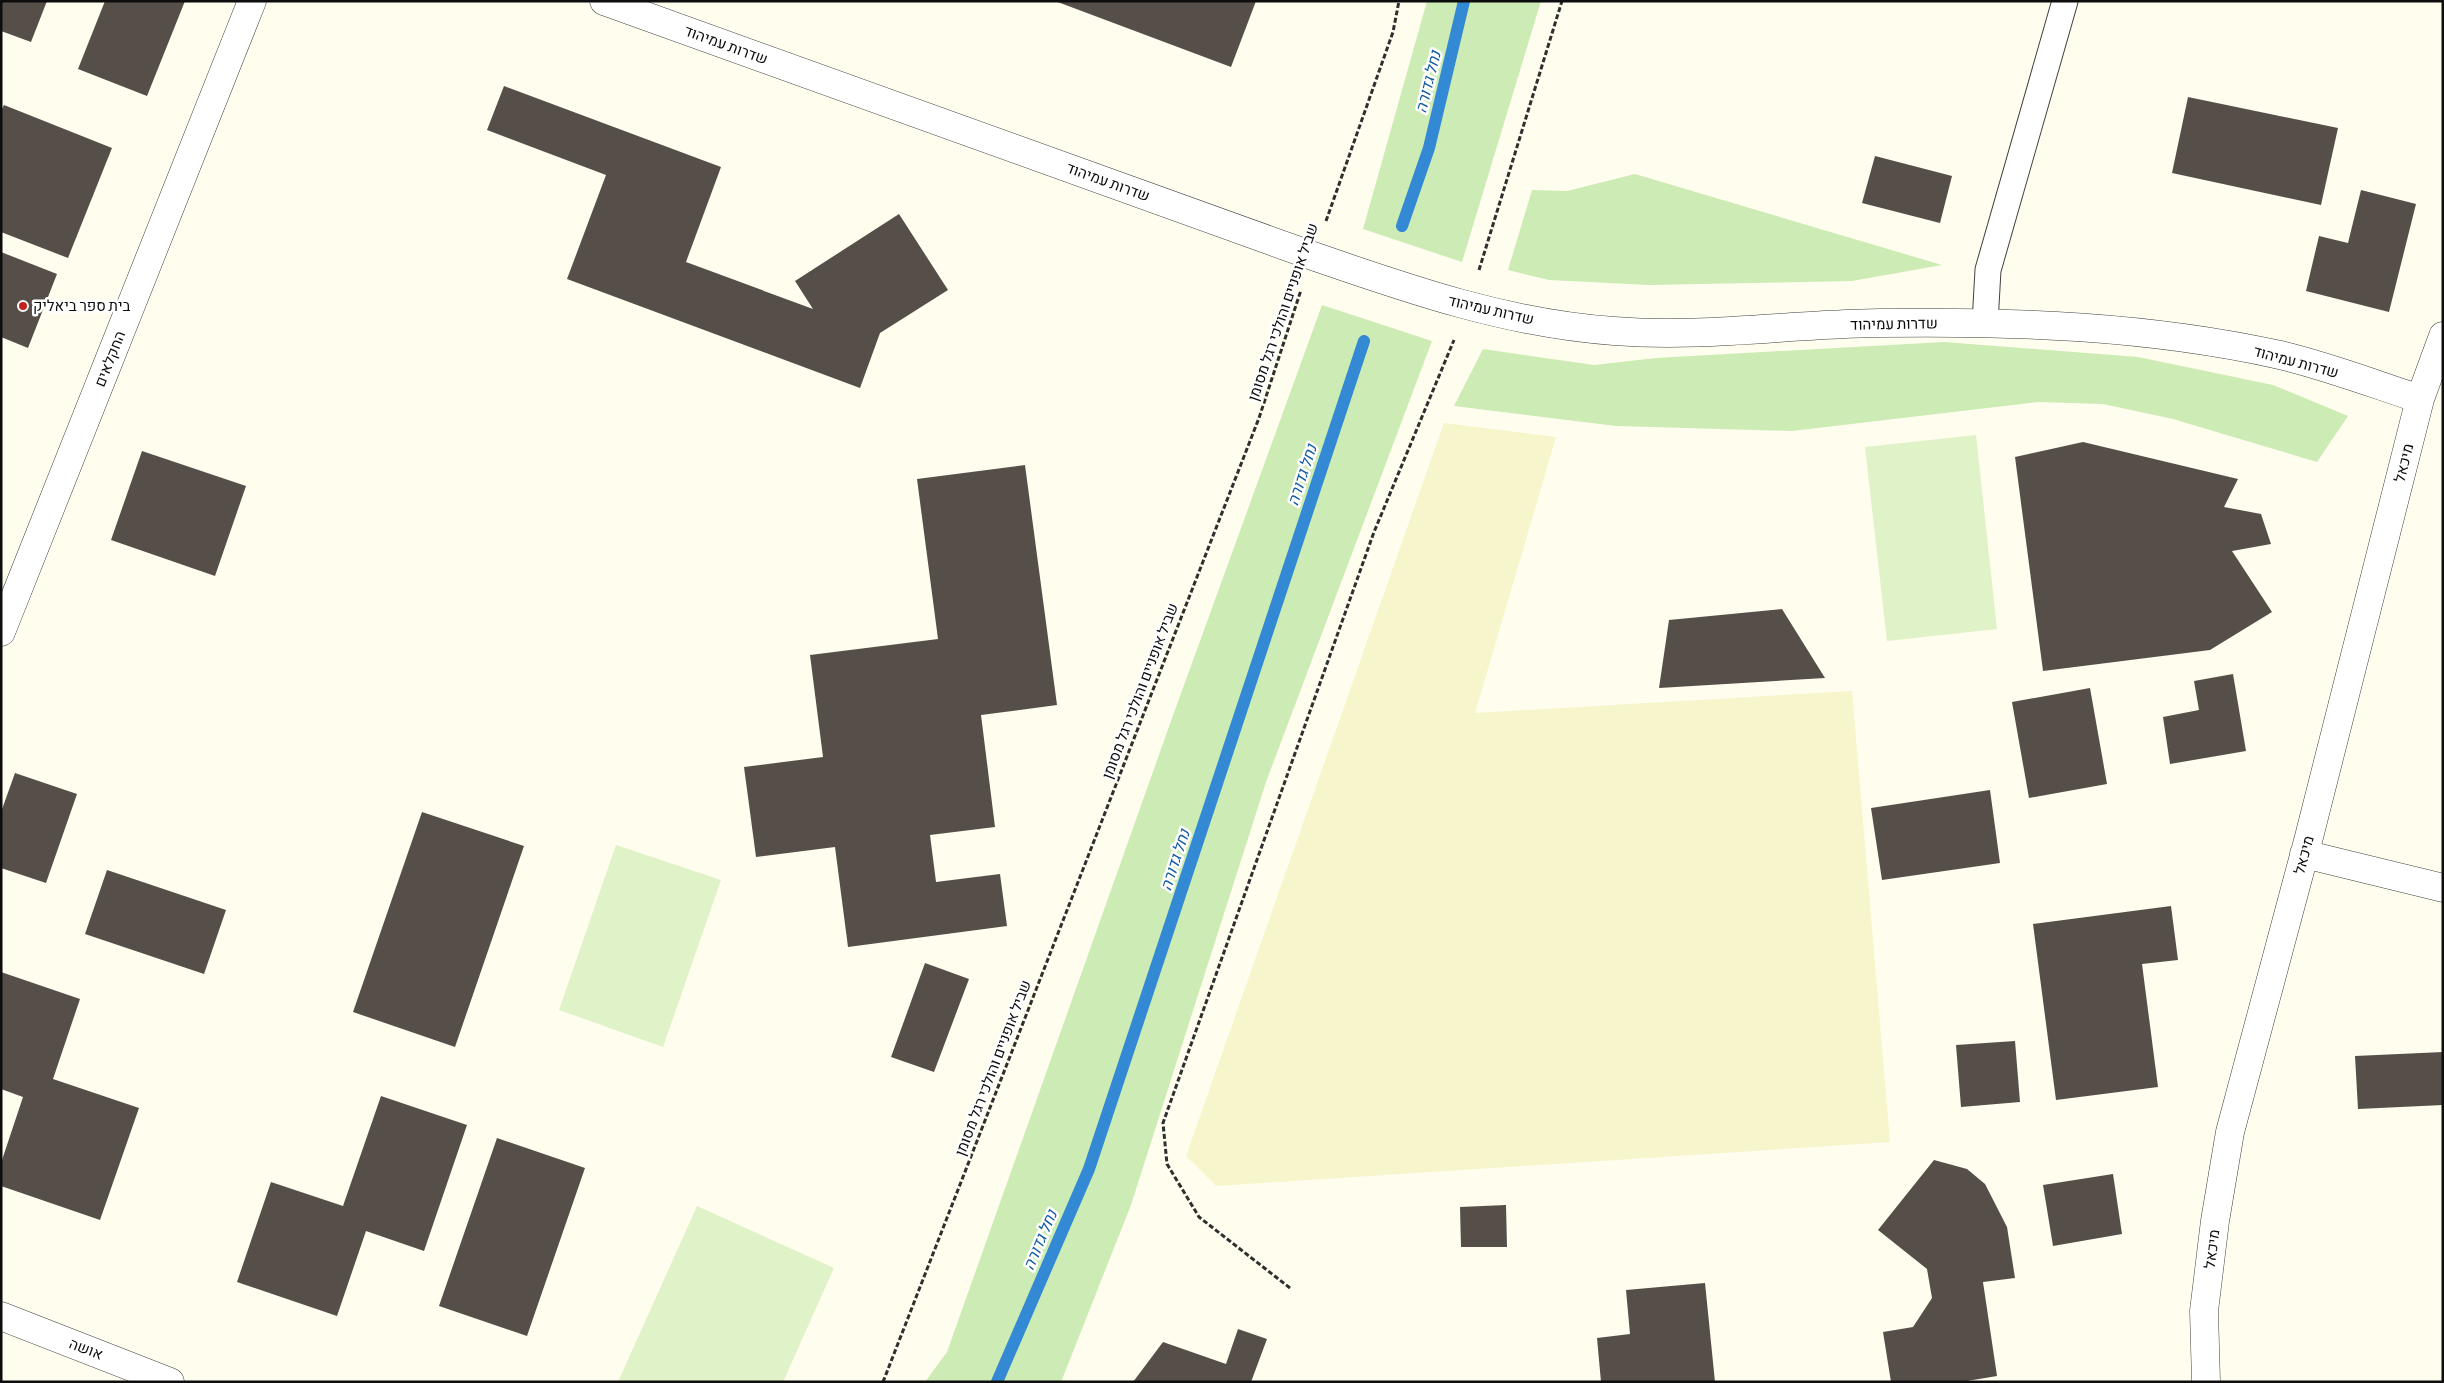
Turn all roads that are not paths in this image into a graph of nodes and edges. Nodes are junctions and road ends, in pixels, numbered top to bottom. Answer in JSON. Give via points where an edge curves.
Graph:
{"nodes":[{"id":1,"x":252,"y":1,"type":"edge"},
{"id":2,"x":604,"y":1,"type":"edge"},
{"id":3,"x":2065,"y":1,"type":"edge"},
{"id":4,"x":1985,"y":323,"type":"junction"},
{"id":5,"x":2443,"y":336,"type":"edge"},
{"id":6,"x":2420,"y":399,"type":"junction"},
{"id":7,"x":1,"y":632,"type":"edge"},
{"id":8,"x":2304,"y":854,"type":"junction"},
{"id":9,"x":2443,"y":888,"type":"edge"},
{"id":10,"x":1,"y":1316,"type":"edge"},
{"id":11,"x":170,"y":1382,"type":"edge"},
{"id":12,"x":2206,"y":1382,"type":"edge"}],
"edges":[{"from":1,"to":7,"type":"street","name":"החקלאים"},
{"from":2,"to":4,"type":"street","name":"שדרות עמיהוד","via":[[1313,256],[1512,317],[1614,332],[1681,333],[1877,323]]},
{"from":3,"to":4,"type":"lane","via":[[1988,270]]},
{"from":4,"to":6,"type":"street","name":"שדרות עמיהוד","via":[[2057,326],[2227,345],[2283,356]]},
{"from":5,"to":6,"type":"street","name":"מיכאל"},
{"from":6,"to":8,"type":"street","name":"מיכאל"},
{"from":8,"to":9,"type":"street"},
{"from":8,"to":12,"type":"street","name":"מיכאל","via":[[2230,1132],[2204,1311]]},
{"from":10,"to":11,"type":"street","name":"אושה"}]}
